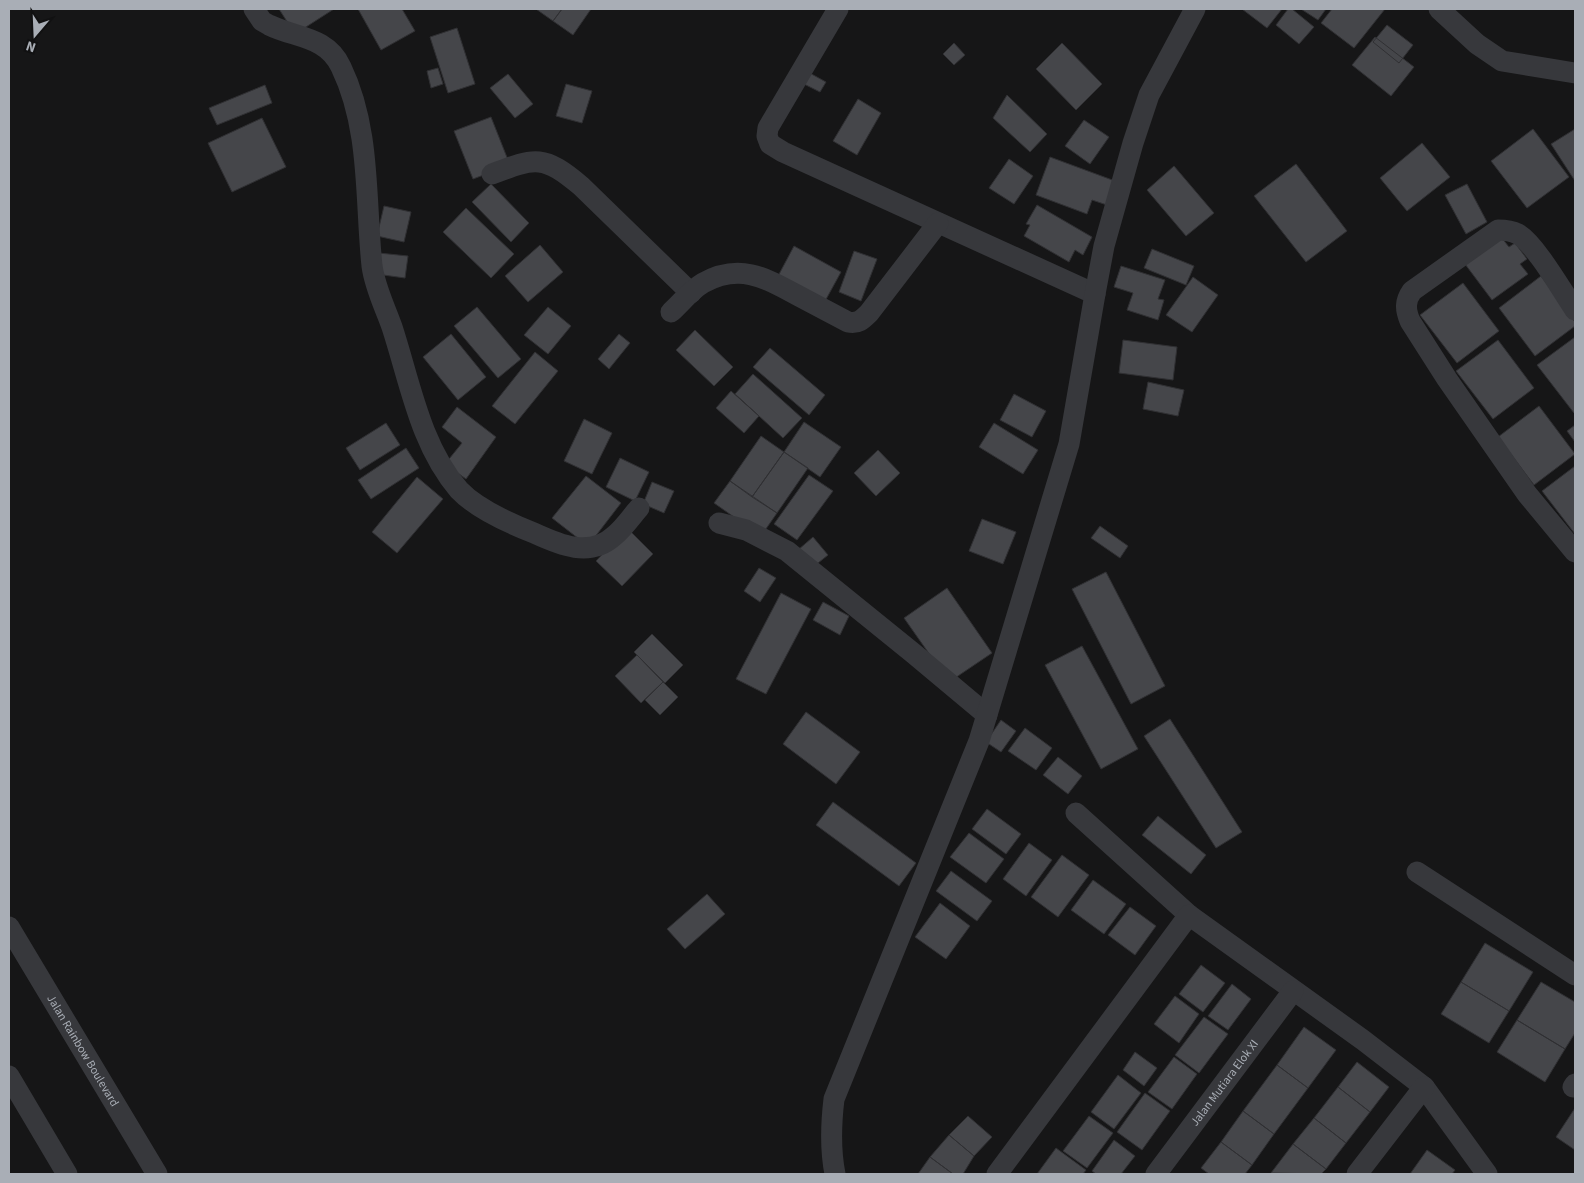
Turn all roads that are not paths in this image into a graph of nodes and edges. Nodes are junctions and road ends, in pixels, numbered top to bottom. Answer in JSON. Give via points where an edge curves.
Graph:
{"nodes":[{"id":1,"x":254,"y":9,"type":"edge"},
{"id":2,"x":838,"y":9,"type":"edge"},
{"id":3,"x":1195,"y":9,"type":"edge"},
{"id":4,"x":1439,"y":9,"type":"edge"},
{"id":5,"x":1575,"y":73,"type":"edge"},
{"id":6,"x":492,"y":174,"type":"dead end"},
{"id":7,"x":938,"y":223,"type":"junction"},
{"id":8,"x":691,"y":293,"type":"junction"},
{"id":9,"x":1094,"y":294,"type":"junction"},
{"id":10,"x":1575,"y":310,"type":"edge"},
{"id":11,"x":671,"y":312,"type":"dead end"},
{"id":12,"x":639,"y":508,"type":"dead end"},
{"id":13,"x":719,"y":522,"type":"dead end"},
{"id":14,"x":1575,"y":552,"type":"edge"},
{"id":15,"x":987,"y":715,"type":"junction"},
{"id":16,"x":1076,"y":813,"type":"dead end"},
{"id":17,"x":1418,"y":872,"type":"dead end"},
{"id":18,"x":1189,"y":915,"type":"junction"},
{"id":19,"x":9,"y":926,"type":"edge"},
{"id":20,"x":1575,"y":975,"type":"edge"},
{"id":21,"x":1293,"y":991,"type":"junction"},
{"id":22,"x":9,"y":1076,"type":"edge"},
{"id":23,"x":1424,"y":1086,"type":"junction"},
{"id":24,"x":65,"y":1171,"type":"edge"},
{"id":25,"x":157,"y":1174,"type":"edge"},
{"id":26,"x":835,"y":1174,"type":"edge"},
{"id":27,"x":996,"y":1174,"type":"edge"},
{"id":28,"x":1156,"y":1174,"type":"edge"},
{"id":29,"x":1357,"y":1174,"type":"edge"},
{"id":30,"x":1487,"y":1174,"type":"edge"}],
"edges":[{"from":1,"to":12,"type":"street","via":[[269,25],[329,49],[352,90],[360,120],[372,268],[377,291],[426,435],[444,470],[460,491],[511,524],[574,548],[601,546],[615,536]]},
{"from":2,"to":7,"type":"street","via":[[768,128],[770,144]]},
{"from":3,"to":9,"type":"street","via":[[1149,95],[1104,246]]},
{"from":4,"to":5,"type":"street","via":[[1477,44],[1502,61]]},
{"from":6,"to":8,"type":"street","via":[[519,164],[539,162],[562,170]]},
{"from":7,"to":8,"type":"street","via":[[869,313],[855,324],[764,278],[746,273],[720,275]]},
{"from":7,"to":9,"type":"street"},
{"from":8,"to":11,"type":"street"},
{"from":9,"to":15,"type":"street","via":[[1069,444]]},
{"from":10,"to":14,"type":"street","via":[[1524,238],[1510,231],[1498,230],[1412,290],[1406,304],[1410,321],[1447,379],[1527,494]]},
{"from":13,"to":15,"type":"street","via":[[746,530],[786,551]]},
{"from":15,"to":26,"type":"street","via":[[834,1099],[831,1140]]},
{"from":16,"to":18,"type":"street"},
{"from":17,"to":20,"type":"street"},
{"from":18,"to":21,"type":"street"},
{"from":18,"to":27,"type":"street"},
{"from":19,"to":25,"type":"street","name":"Jalan Rainbow Boulevard"},
{"from":21,"to":23,"type":"street"},
{"from":21,"to":28,"type":"street","name":"Jalan Mutiara Elok XI"},
{"from":22,"to":24,"type":"street"},
{"from":23,"to":29,"type":"street"},
{"from":23,"to":30,"type":"street"}]}
